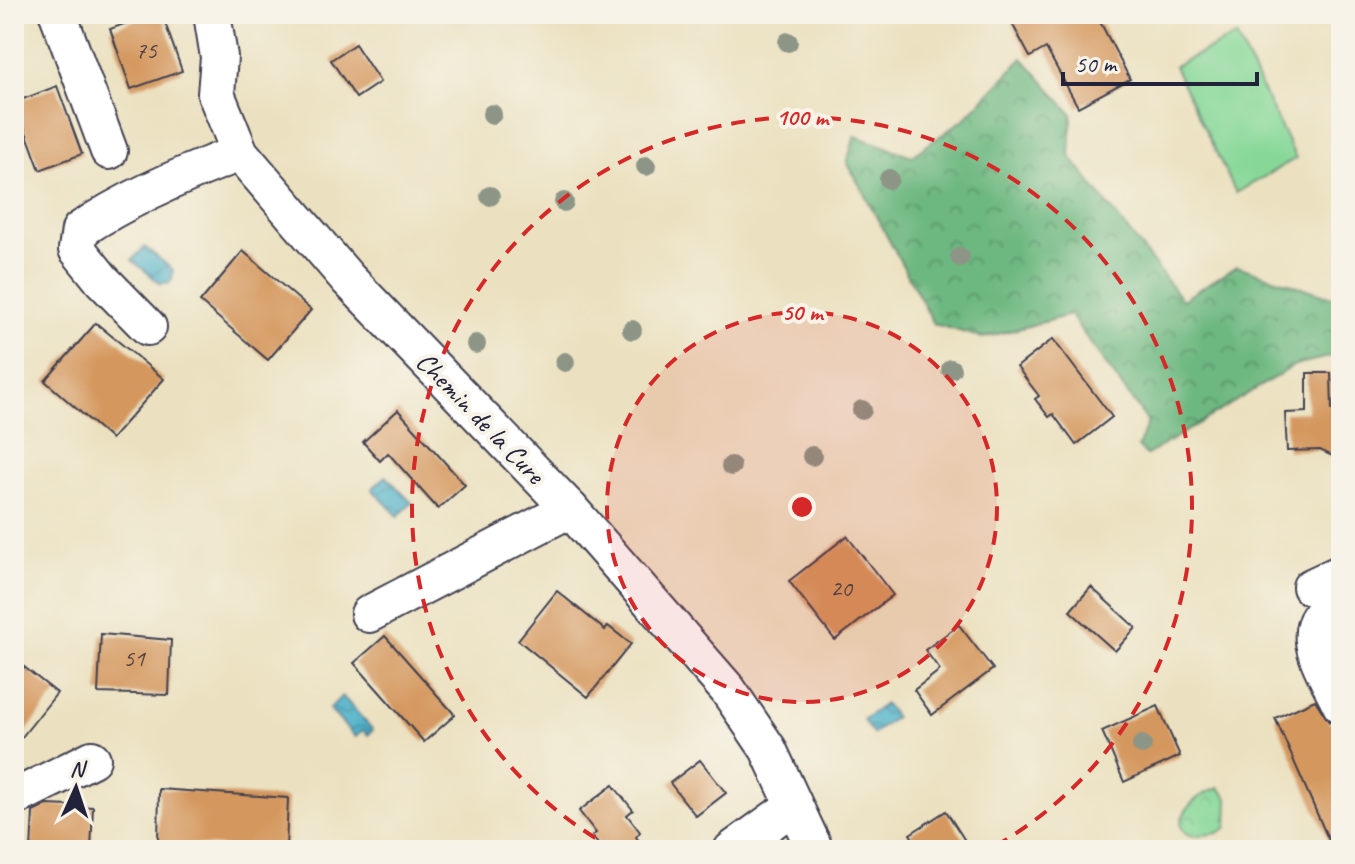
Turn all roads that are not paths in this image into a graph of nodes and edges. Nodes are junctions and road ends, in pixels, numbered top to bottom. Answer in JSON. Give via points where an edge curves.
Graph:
{"nodes":[{"id":1,"x":58,"y":14,"type":"edge"},
{"id":2,"x":212,"y":14,"type":"edge"},
{"id":3,"x":109,"y":151,"type":"dead end"},
{"id":4,"x":240,"y":153,"type":"junction"},
{"id":5,"x":148,"y":327,"type":"dead end"},
{"id":6,"x":570,"y":509,"type":"junction"},
{"id":7,"x":1331,"y":587,"type":"edge"},
{"id":8,"x":369,"y":614,"type":"dead end"},
{"id":9,"x":1341,"y":705,"type":"edge"},
{"id":10,"x":92,"y":759,"type":"dead end"},
{"id":11,"x":14,"y":798,"type":"edge"},
{"id":12,"x":793,"y":806,"type":"junction"},
{"id":13,"x":732,"y":850,"type":"edge"},
{"id":14,"x":815,"y":850,"type":"edge"}],
"edges":[{"from":1,"to":3,"type":"street"},
{"from":2,"to":4,"type":"street","name":"Chemin de la Cure","via":[[219,57],[216,94]]},
{"from":4,"to":5,"type":"street","via":[[80,230],[77,249]]},
{"from":4,"to":6,"type":"street","name":"Chemin de la Cure","via":[[348,279]]},
{"from":6,"to":8,"type":"street"},
{"from":6,"to":12,"type":"street","name":"Chemin de la Cure","via":[[728,690],[768,749]]},
{"from":7,"to":9,"type":"street","via":[[1312,638]]},
{"from":10,"to":11,"type":"street"},
{"from":12,"to":13,"type":"street"},
{"from":12,"to":14,"type":"street","name":"Chemin de la Cure"}]}
